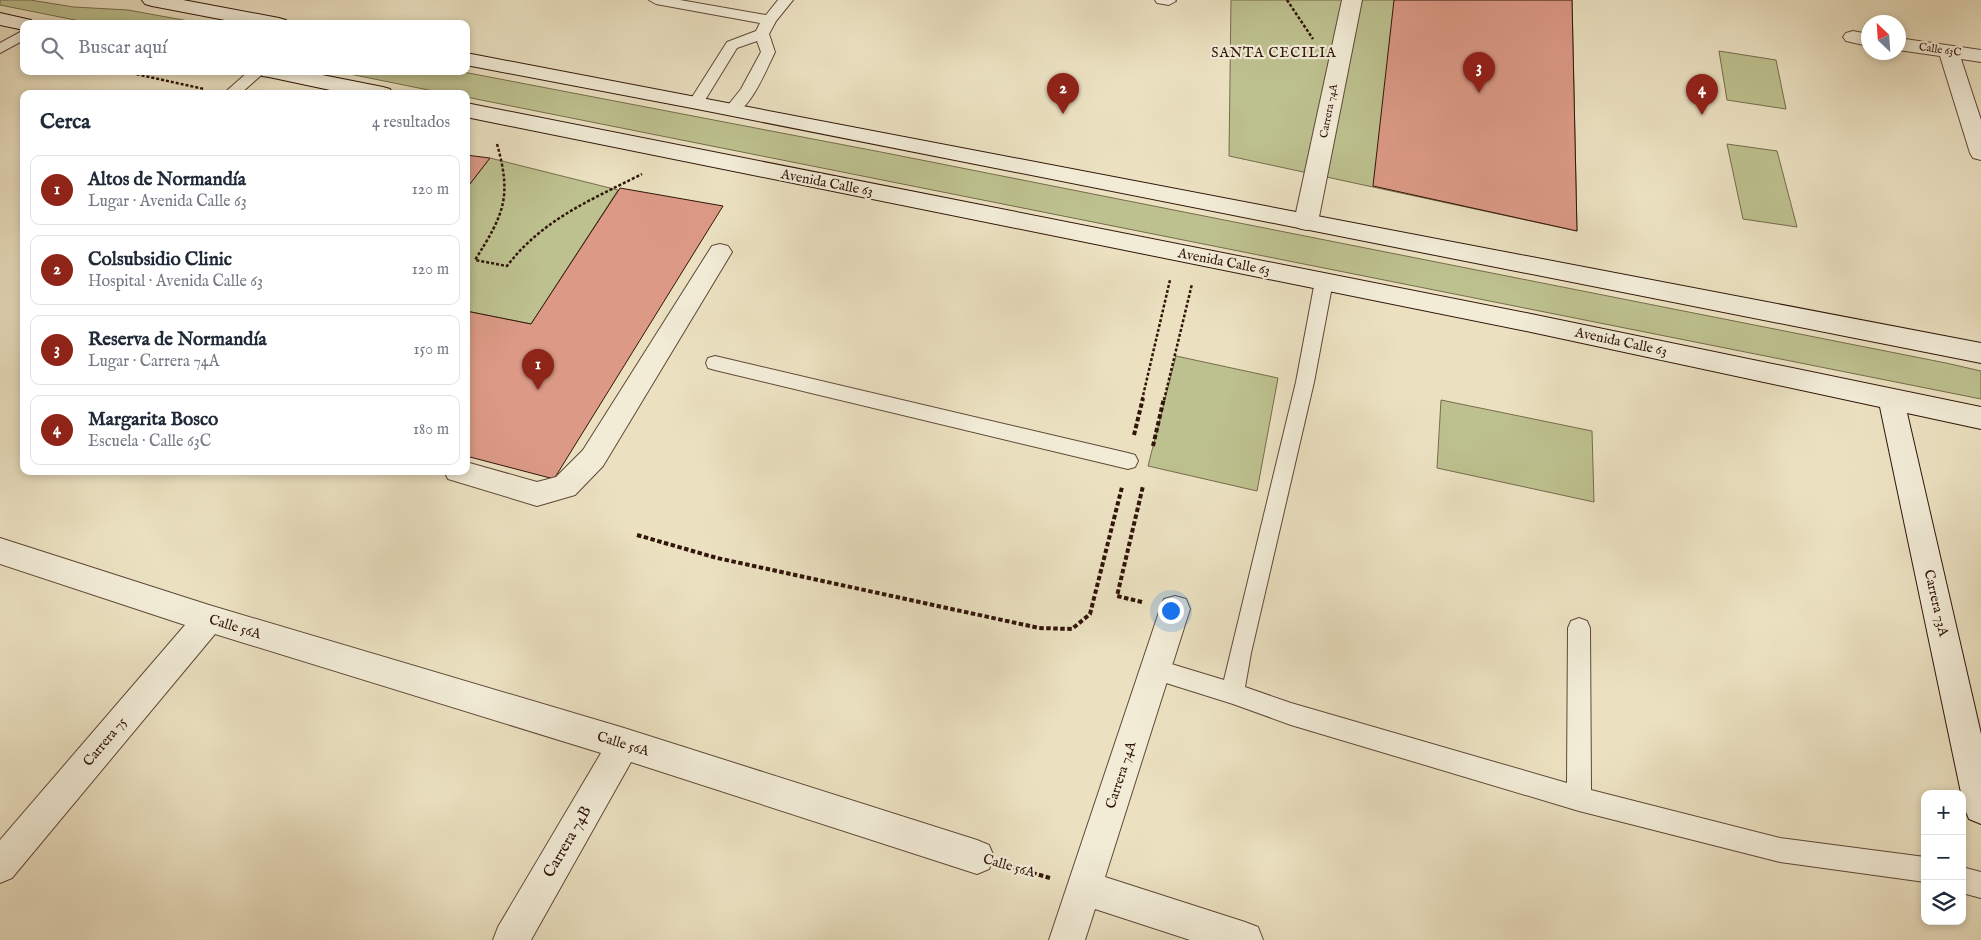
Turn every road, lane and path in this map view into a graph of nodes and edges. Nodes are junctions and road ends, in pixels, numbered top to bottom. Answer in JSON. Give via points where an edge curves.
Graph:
{"nodes":[{"id":1,"x":152,"y":0,"type":"edge"},
{"id":2,"x":656,"y":0,"type":"edge"},
{"id":3,"x":786,"y":0,"type":"edge"},
{"id":4,"x":1352,"y":0,"type":"edge"},
{"id":5,"x":0,"y":19,"type":"edge"},
{"id":6,"x":258,"y":20,"type":"edge"},
{"id":7,"x":769,"y":20,"type":"junction"},
{"id":8,"x":20,"y":23,"type":"edge"},
{"id":9,"x":762,"y":34,"type":"junction"},
{"id":10,"x":20,"y":36,"type":"edge"},
{"id":11,"x":1906,"y":45,"type":"edge"},
{"id":12,"x":0,"y":49,"type":"edge"},
{"id":13,"x":1948,"y":51,"type":"junction"},
{"id":14,"x":1981,"y":56,"type":"edge"},
{"id":15,"x":470,"y":60,"type":"edge"},
{"id":16,"x":140,"y":75,"type":"edge"},
{"id":17,"x":254,"y":75,"type":"edge"},
{"id":18,"x":286,"y":75,"type":"edge"},
{"id":19,"x":206,"y":90,"type":"dead end"},
{"id":20,"x":235,"y":90,"type":"edge"},
{"id":21,"x":350,"y":90,"type":"edge"},
{"id":22,"x":697,"y":102,"type":"junction"},
{"id":23,"x":733,"y":109,"type":"junction"},
{"id":24,"x":470,"y":111,"type":"edge"},
{"id":25,"x":497,"y":143,"type":"dead end"},
{"id":26,"x":1981,"y":153,"type":"edge"},
{"id":27,"x":645,"y":172,"type":"dead end"},
{"id":28,"x":1306,"y":222,"type":"junction"},
{"id":29,"x":720,"y":252,"type":"dead end"},
{"id":30,"x":1177,"y":253,"type":"junction"},
{"id":31,"x":1324,"y":281,"type":"junction"},
{"id":32,"x":1981,"y":354,"type":"edge"},
{"id":33,"x":715,"y":362,"type":"dead end"},
{"id":34,"x":1891,"y":399,"type":"junction"},
{"id":35,"x":1981,"y":418,"type":"edge"},
{"id":36,"x":1128,"y":460,"type":"junction"},
{"id":37,"x":470,"y":474,"type":"edge"},
{"id":38,"x":637,"y":535,"type":"dead end"},
{"id":39,"x":0,"y":551,"type":"edge"},
{"id":40,"x":1175,"y":609,"type":"dead end"},
{"id":41,"x":209,"y":619,"type":"junction"},
{"id":42,"x":1579,"y":628,"type":"dead end"},
{"id":43,"x":1155,"y":670,"type":"junction"},
{"id":44,"x":1233,"y":692,"type":"junction"},
{"id":45,"x":624,"y":744,"type":"junction"},
{"id":46,"x":1579,"y":800,"type":"junction"},
{"id":47,"x":1981,"y":807,"type":"edge"},
{"id":48,"x":977,"y":857,"type":"joint"},
{"id":49,"x":0,"y":866,"type":"edge"},
{"id":50,"x":1921,"y":869,"type":"edge"},
{"id":51,"x":1966,"y":881,"type":"edge"},
{"id":52,"x":1981,"y":885,"type":"edge"},
{"id":53,"x":1084,"y":888,"type":"junction"},
{"id":54,"x":511,"y":940,"type":"edge"},
{"id":55,"x":1067,"y":940,"type":"edge"},
{"id":56,"x":1244,"y":940,"type":"edge"}],
"edges":[{"from":1,"to":6,"type":"main road"},
{"from":2,"to":7,"type":"lane"},
{"from":3,"to":7,"type":"lane"},
{"from":4,"to":28,"type":"main road","name":"Carrera 74A"},
{"from":5,"to":8,"type":"main road"},
{"from":7,"to":9,"type":"lane"},
{"from":9,"to":22,"type":"lane","via":[[732,45]]},
{"from":9,"to":23,"type":"lane","via":[[768,52],[748,91]]},
{"from":10,"to":12,"type":"lane"},
{"from":11,"to":13,"type":"main road","name":"Calle 63C"},
{"from":13,"to":14,"type":"main road","name":"Calle 63C"},
{"from":13,"to":26,"type":"main road"},
{"from":15,"to":22,"type":"main road"},
{"from":16,"to":19,"type":"path"},
{"from":17,"to":20,"type":"lane"},
{"from":18,"to":21,"type":"main road"},
{"from":22,"to":23,"type":"main road"},
{"from":23,"to":28,"type":"main road"},
{"from":24,"to":30,"type":"main road","name":"Avenida Calle 63"},
{"from":25,"to":27,"type":"path","via":[[505,196],[490,236],[475,260],[507,266],[523,244],[566,212]]},
{"from":28,"to":32,"type":"main road"},
{"from":29,"to":37,"type":"main road","via":[[593,458],[565,487],[537,494]]},
{"from":30,"to":31,"type":"main road","name":"Avenida Calle 63"},
{"from":30,"to":36,"type":"path"},
{"from":31,"to":34,"type":"main road","name":"Avenida Calle 63"},
{"from":31,"to":44,"type":"lane","via":[[1305,382]]},
{"from":33,"to":36,"type":"lane"},
{"from":34,"to":35,"type":"main road","name":"Avenida Calle 63"},
{"from":34,"to":47,"type":"main road","name":"Carrera 73A"},
{"from":36,"to":38,"type":"path","via":[[1090,614],[1072,629],[1039,628],[717,558]]},
{"from":39,"to":41,"type":"main road","name":"Calle 56A"},
{"from":40,"to":43,"type":"main road","name":"Carrera 74A"},
{"from":41,"to":45,"type":"main road","name":"Calle 56A"},
{"from":41,"to":49,"type":"main road","name":"Carrera 75"},
{"from":42,"to":46,"type":"lane"},
{"from":43,"to":44,"type":"lane"},
{"from":43,"to":53,"type":"main road","name":"Carrera 74A"},
{"from":44,"to":46,"type":"lane","via":[[1291,714]]},
{"from":45,"to":48,"type":"main road","name":"Calle 56A"},
{"from":45,"to":54,"type":"main road","name":"Carrera 74B"},
{"from":46,"to":50,"type":"lane","via":[[1780,850]]},
{"from":48,"to":53,"type":"path","name":"Calle 56A"},
{"from":51,"to":52,"type":"lane"},
{"from":53,"to":55,"type":"main road","name":"Carrera 74A"},
{"from":53,"to":56,"type":"main road"}]}
